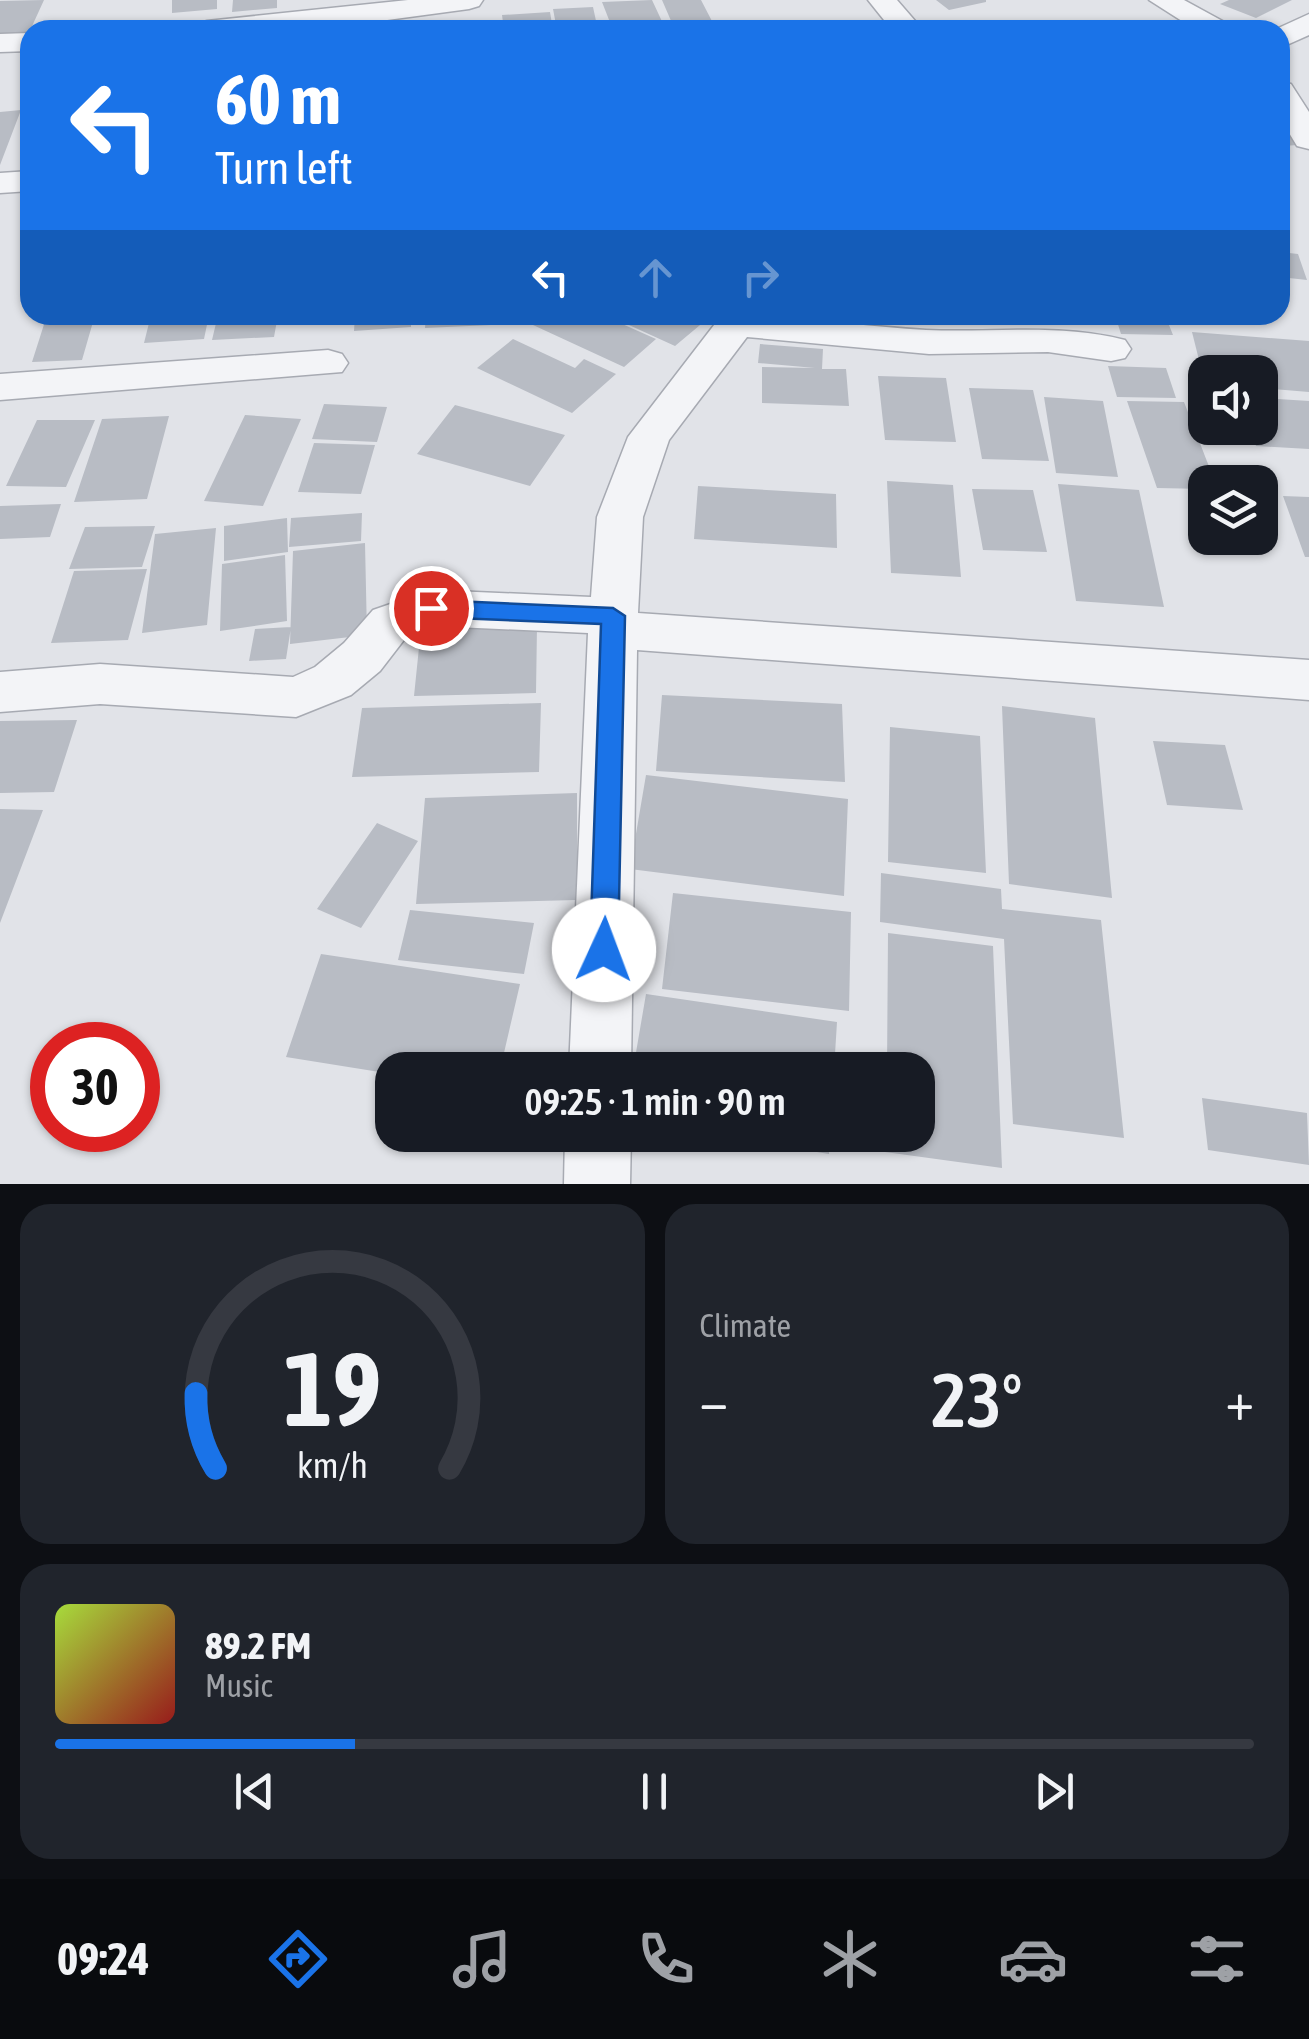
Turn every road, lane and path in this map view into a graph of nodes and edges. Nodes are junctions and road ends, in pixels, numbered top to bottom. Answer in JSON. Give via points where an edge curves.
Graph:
{"nodes":[{"id":1,"x":470,"y":0,"type":"edge"},
{"id":2,"x":882,"y":0,"type":"edge"},
{"id":3,"x":1163,"y":0,"type":"edge"},
{"id":4,"x":328,"y":20,"type":"edge"},
{"id":5,"x":899,"y":20,"type":"edge"},
{"id":6,"x":1200,"y":20,"type":"edge"},
{"id":7,"x":1290,"y":108,"type":"edge"},
{"id":8,"x":1309,"y":139,"type":"edge"},
{"id":9,"x":735,"y":325,"type":"edge"},
{"id":10,"x":782,"y":325,"type":"edge"},
{"id":11,"x":1111,"y":349,"type":"dead end"},
{"id":12,"x":328,"y":363,"type":"dead end"},
{"id":13,"x":0,"y":387,"type":"edge"},
{"id":14,"x":613,"y":623,"type":"junction"},
{"id":15,"x":1309,"y":680,"type":"edge"},
{"id":16,"x":0,"y":692,"type":"edge"},
{"id":17,"x":601,"y":1052,"type":"edge"},
{"id":18,"x":598,"y":1152,"type":"edge"},
{"id":19,"x":597,"y":1184,"type":"edge"}],
"edges":[{"from":1,"to":4,"type":"street"},
{"from":2,"to":5,"type":"street"},
{"from":3,"to":6,"type":"street"},
{"from":7,"to":8,"type":"street"},
{"from":9,"to":14,"type":"street","via":[[649,437],[620,516]]},
{"from":10,"to":11,"type":"street","via":[[929,342],[1048,340]]},
{"from":12,"to":13,"type":"street"},
{"from":14,"to":15,"type":"street"},
{"from":14,"to":16,"type":"street","via":[[431,608],[390,624],[333,681],[296,697],[100,684]]},
{"from":14,"to":17,"type":"street"},
{"from":18,"to":19,"type":"street"}]}
